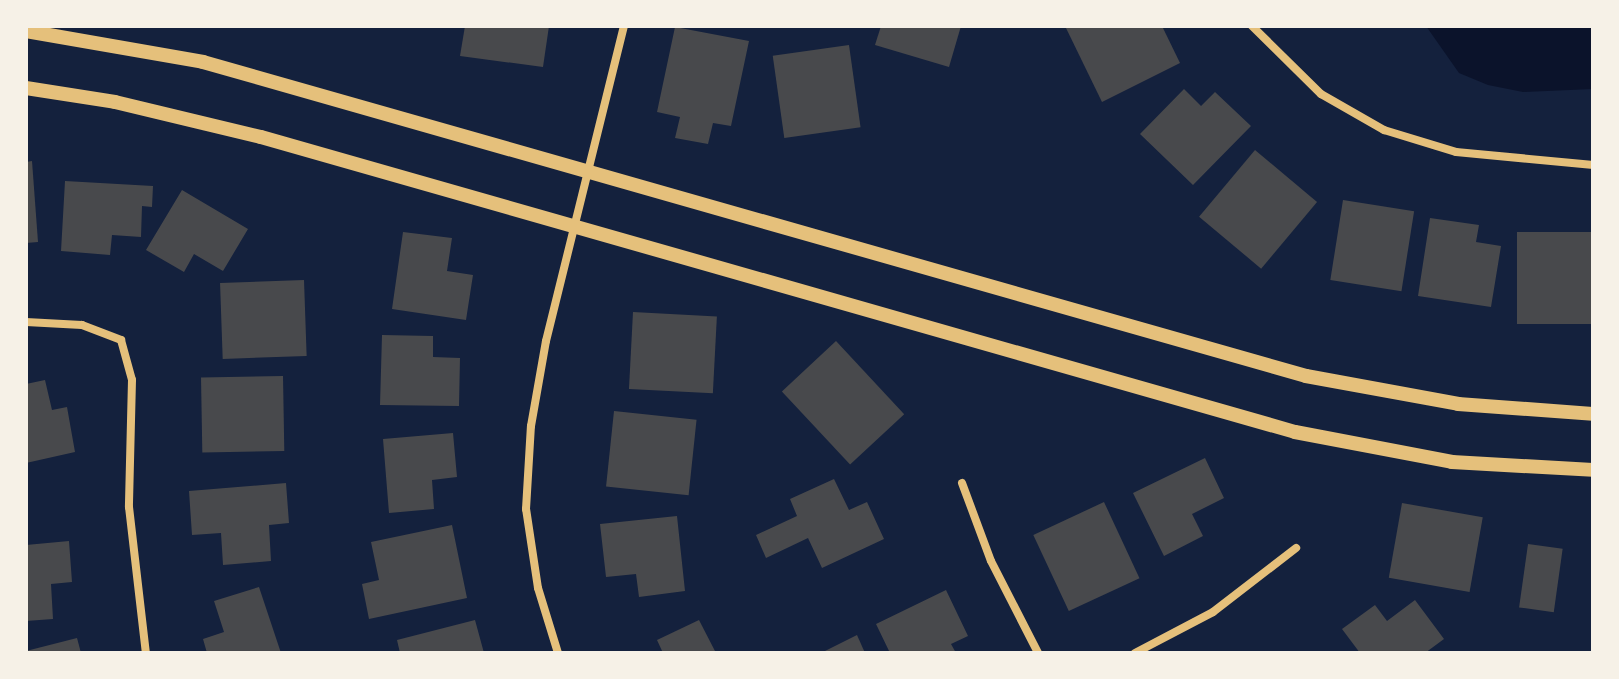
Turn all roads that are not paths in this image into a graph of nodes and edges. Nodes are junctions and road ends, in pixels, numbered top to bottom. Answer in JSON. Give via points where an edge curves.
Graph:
{"nodes":[{"id":1,"x":624,"y":26,"type":"edge"},
{"id":2,"x":1252,"y":26,"type":"edge"},
{"id":3,"x":26,"y":31,"type":"edge"},
{"id":4,"x":26,"y":88,"type":"edge"},
{"id":5,"x":1593,"y":165,"type":"edge"},
{"id":6,"x":588,"y":171,"type":"junction"},
{"id":7,"x":574,"y":227,"type":"junction"},
{"id":8,"x":26,"y":322,"type":"edge"},
{"id":9,"x":1593,"y":414,"type":"edge"},
{"id":10,"x":1593,"y":470,"type":"edge"},
{"id":11,"x":962,"y":483,"type":"dead end"},
{"id":12,"x":1296,"y":548,"type":"dead end"},
{"id":13,"x":146,"y":653,"type":"edge"},
{"id":14,"x":558,"y":653,"type":"edge"},
{"id":15,"x":1038,"y":653,"type":"edge"},
{"id":16,"x":1135,"y":653,"type":"edge"}],
"edges":[{"from":1,"to":6,"type":"street"},
{"from":2,"to":5,"type":"street","via":[[1321,94],[1384,130],[1456,152]]},
{"from":3,"to":6,"type":"street","via":[[203,62]]},
{"from":4,"to":7,"type":"street","via":[[189,118]]},
{"from":6,"to":7,"type":"street"},
{"from":6,"to":9,"type":"street","via":[[1306,376],[1458,404]]},
{"from":7,"to":10,"type":"street","via":[[1295,432],[1452,462]]},
{"from":7,"to":14,"type":"street","via":[[531,426],[526,509],[538,588]]},
{"from":8,"to":13,"type":"street","via":[[82,325],[121,340],[132,380],[129,507]]},
{"from":11,"to":15,"type":"street","via":[[991,561]]},
{"from":12,"to":16,"type":"street","via":[[1213,612]]}]}
